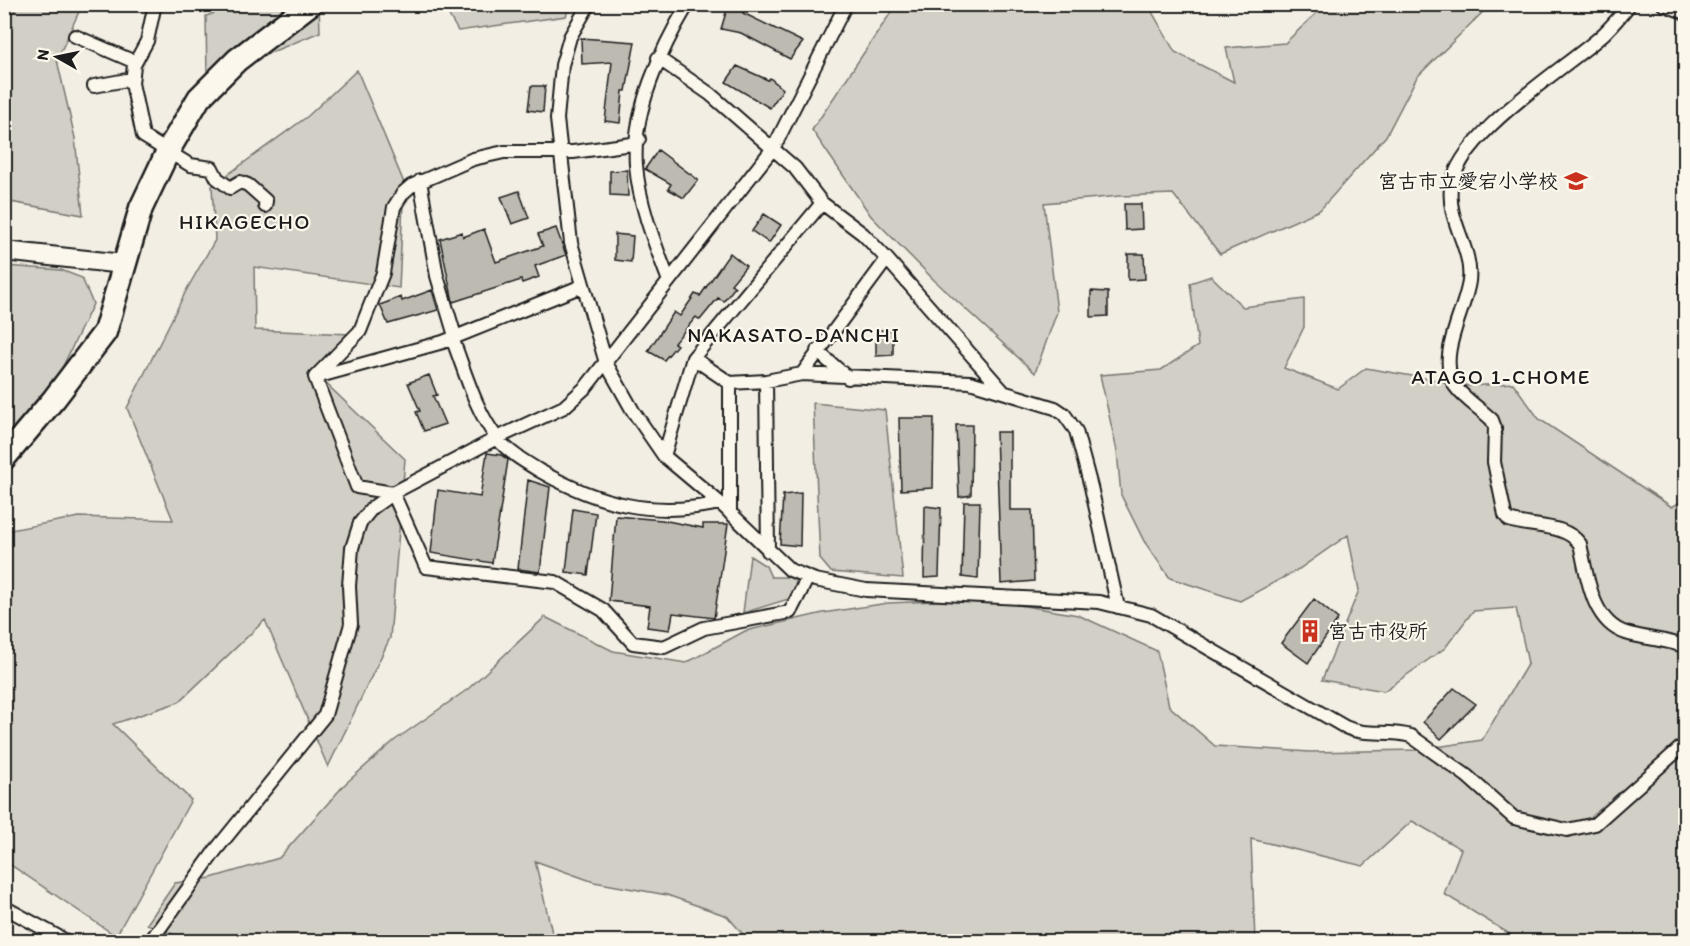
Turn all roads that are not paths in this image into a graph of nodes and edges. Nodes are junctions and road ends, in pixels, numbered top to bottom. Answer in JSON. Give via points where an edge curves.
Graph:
{"nodes":[{"id":1,"x":155,"y":4,"type":"edge"},
{"id":2,"x":310,"y":4,"type":"edge"},
{"id":3,"x":589,"y":4,"type":"edge"},
{"id":4,"x":688,"y":4,"type":"edge"},
{"id":5,"x":846,"y":4,"type":"edge"},
{"id":6,"x":1630,"y":4,"type":"edge"},
{"id":7,"x":1663,"y":4,"type":"edge"},
{"id":8,"x":1686,"y":13,"type":"edge"},
{"id":9,"x":75,"y":36,"type":"dead end"},
{"id":10,"x":658,"y":58,"type":"junction"},
{"id":11,"x":135,"y":62,"type":"junction"},
{"id":12,"x":132,"y":79,"type":"junction"},
{"id":13,"x":94,"y":86,"type":"dead end"},
{"id":14,"x":639,"y":139,"type":"junction"},
{"id":15,"x":774,"y":147,"type":"junction"},
{"id":16,"x":169,"y":149,"type":"junction"},
{"id":17,"x":560,"y":153,"type":"junction"},
{"id":18,"x":420,"y":181,"type":"junction"},
{"id":19,"x":822,"y":203,"type":"junction"},
{"id":20,"x":265,"y":206,"type":"dead end"},
{"id":21,"x":4,"y":251,"type":"edge"},
{"id":22,"x":886,"y":259,"type":"junction"},
{"id":23,"x":123,"y":264,"type":"junction"},
{"id":24,"x":669,"y":281,"type":"junction"},
{"id":25,"x":582,"y":286,"type":"junction"},
{"id":26,"x":454,"y":337,"type":"junction"},
{"id":27,"x":817,"y":351,"type":"junction"},
{"id":28,"x":693,"y":358,"type":"junction"},
{"id":29,"x":606,"y":363,"type":"junction"},
{"id":30,"x":802,"y":374,"type":"junction"},
{"id":31,"x":315,"y":377,"type":"junction"},
{"id":32,"x":848,"y":378,"type":"junction"},
{"id":33,"x":766,"y":381,"type":"junction"},
{"id":34,"x":730,"y":383,"type":"junction"},
{"id":35,"x":1003,"y":391,"type":"junction"},
{"id":36,"x":497,"y":438,"type":"junction"},
{"id":37,"x":664,"y":456,"type":"junction"},
{"id":38,"x":4,"y":458,"type":"edge"},
{"id":39,"x":393,"y":493,"type":"junction"},
{"id":40,"x":720,"y":503,"type":"junction"},
{"id":41,"x":730,"y":513,"type":"junction"},
{"id":42,"x":768,"y":551,"type":"junction"},
{"id":43,"x":808,"y":577,"type":"junction"},
{"id":44,"x":1118,"y":607,"type":"junction"},
{"id":45,"x":1686,"y":647,"type":"edge"},
{"id":46,"x":1686,"y":743,"type":"edge"},
{"id":47,"x":4,"y":907,"type":"edge"},
{"id":48,"x":150,"y":941,"type":"edge"},
{"id":49,"x":68,"y":942,"type":"edge"}],
"edges":[{"from":1,"to":11,"type":"street","via":[[147,41]]},
{"from":2,"to":16,"type":"highway","via":[[237,60],[199,98]]},
{"from":3,"to":17,"type":"street","via":[[570,37],[562,65],[557,119]]},
{"from":4,"to":10,"type":"street"},
{"from":5,"to":15,"type":"street"},
{"from":6,"to":45,"type":"street","via":[[1601,36],[1483,131],[1456,168],[1449,202],[1470,277],[1448,363],[1455,386],[1492,420],[1494,462],[1509,520],[1575,537],[1594,601],[1605,618],[1623,632]]},
{"from":7,"to":8,"type":"street"},
{"from":9,"to":11,"type":"street"},
{"from":10,"to":14,"type":"street","via":[[646,95]]},
{"from":10,"to":15,"type":"street","via":[[710,94]]},
{"from":11,"to":12,"type":"street"},
{"from":12,"to":13,"type":"street"},
{"from":12,"to":16,"type":"street","via":[[143,136]]},
{"from":14,"to":17,"type":"street","via":[[632,144]]},
{"from":14,"to":24,"type":"street","via":[[636,164],[641,196]]},
{"from":15,"to":19,"type":"street"},
{"from":15,"to":24,"type":"street"},
{"from":16,"to":20,"type":"street","via":[[190,165],[212,168],[230,188],[240,182],[248,185],[266,201]]},
{"from":16,"to":23,"type":"highway","via":[[141,208]]},
{"from":17,"to":18,"type":"street","via":[[504,152],[473,159]]},
{"from":17,"to":25,"type":"street","via":[[570,243]]},
{"from":18,"to":26,"type":"street","via":[[437,276]]},
{"from":18,"to":31,"type":"street","via":[[403,193],[394,207],[383,273],[360,331]]},
{"from":19,"to":22,"type":"street","via":[[863,234]]},
{"from":19,"to":28,"type":"street"},
{"from":21,"to":23,"type":"main road"},
{"from":22,"to":27,"type":"street"},
{"from":22,"to":35,"type":"street"},
{"from":23,"to":38,"type":"highway","via":[[105,332]]},
{"from":24,"to":29,"type":"street"},
{"from":25,"to":26,"type":"street"},
{"from":25,"to":29,"type":"street"},
{"from":26,"to":31,"type":"street"},
{"from":26,"to":36,"type":"street","via":[[479,407]]},
{"from":27,"to":30,"type":"street"},
{"from":27,"to":32,"type":"street"},
{"from":28,"to":34,"type":"street"},
{"from":28,"to":37,"type":"street"},
{"from":29,"to":36,"type":"street","via":[[564,407]]},
{"from":29,"to":37,"type":"street"},
{"from":30,"to":32,"type":"street"},
{"from":30,"to":33,"type":"street"},
{"from":31,"to":39,"type":"street","via":[[357,487]]},
{"from":32,"to":35,"type":"street","via":[[970,382]]},
{"from":33,"to":34,"type":"street"},
{"from":33,"to":42,"type":"street"},
{"from":34,"to":41,"type":"street"},
{"from":35,"to":44,"type":"street","via":[[1055,408],[1076,431]]},
{"from":36,"to":39,"type":"street"},
{"from":36,"to":40,"type":"street","via":[[522,461],[603,502],[646,508]]},
{"from":37,"to":40,"type":"street"},
{"from":39,"to":43,"type":"street","via":[[426,567],[555,582],[603,610],[633,643],[664,647],[704,628],[790,612]]},
{"from":39,"to":48,"type":"street","via":[[372,508],[360,523],[352,548],[351,624],[325,715]]},
{"from":40,"to":41,"type":"street"},
{"from":41,"to":42,"type":"street"},
{"from":42,"to":43,"type":"street","via":[[790,570]]},
{"from":43,"to":44,"type":"street","via":[[866,590],[1098,602]]},
{"from":44,"to":46,"type":"street","via":[[1151,615],[1360,734],[1411,736],[1467,776],[1514,818],[1540,826],[1566,831],[1595,824]]},
{"from":47,"to":49,"type":"street"}]}
